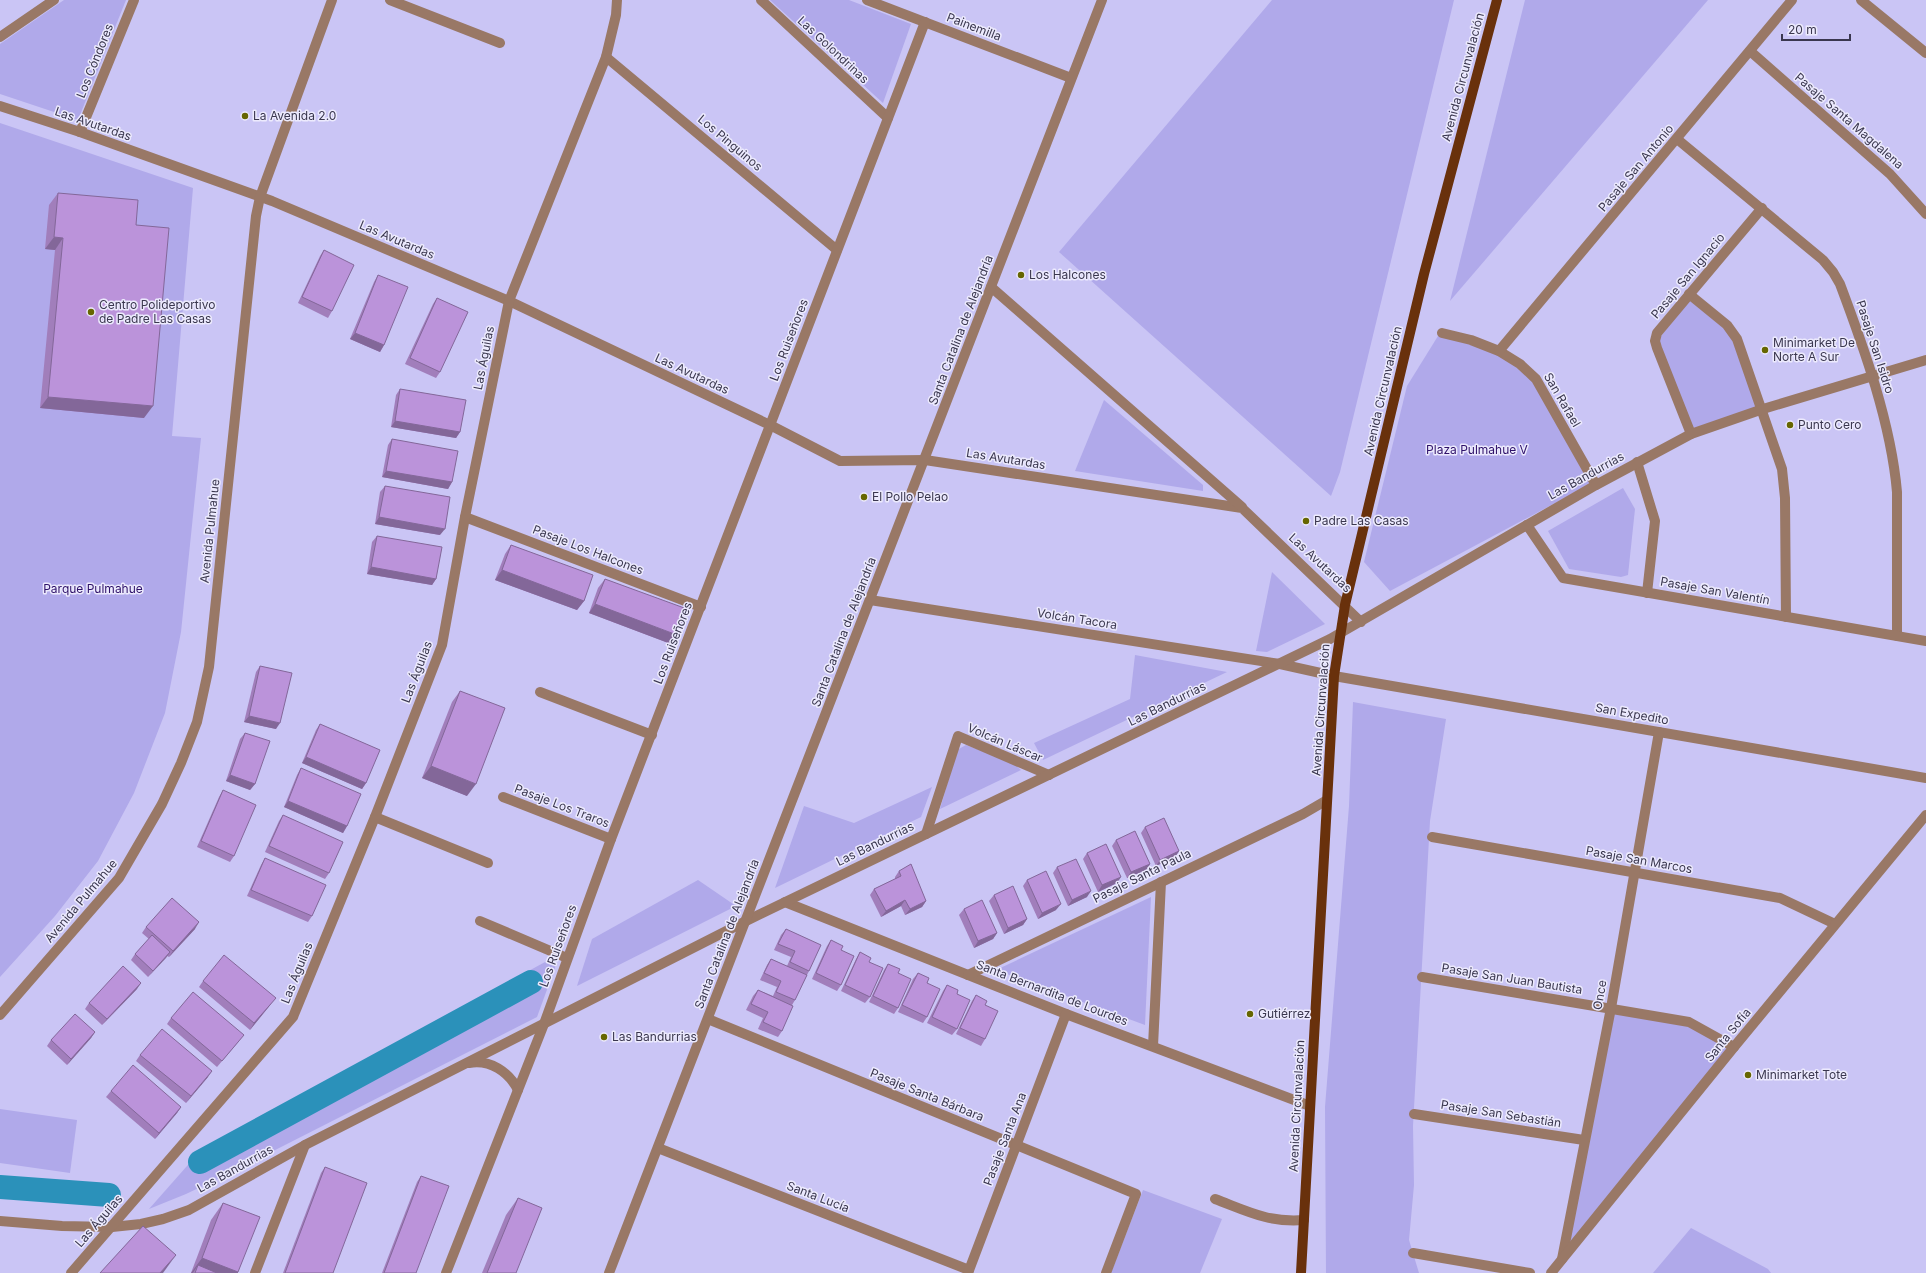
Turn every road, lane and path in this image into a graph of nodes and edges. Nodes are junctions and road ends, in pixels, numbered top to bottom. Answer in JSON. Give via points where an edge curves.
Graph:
{"nodes":[{"id":1,"x":54,"y":0,"type":"edge"},
{"id":2,"x":134,"y":0,"type":"edge"},
{"id":3,"x":332,"y":0,"type":"edge"},
{"id":4,"x":390,"y":0,"type":"edge"},
{"id":5,"x":617,"y":0,"type":"edge"},
{"id":6,"x":761,"y":0,"type":"edge"},
{"id":7,"x":867,"y":0,"type":"edge"},
{"id":8,"x":1102,"y":0,"type":"edge"},
{"id":9,"x":1497,"y":0,"type":"edge"},
{"id":10,"x":1792,"y":0,"type":"edge"},
{"id":11,"x":1861,"y":0,"type":"edge"},
{"id":12,"x":925,"y":22,"type":"junction"},
{"id":13,"x":0,"y":37,"type":"edge"},
{"id":14,"x":500,"y":44,"type":"dead end"},
{"id":15,"x":1750,"y":51,"type":"junction"},
{"id":16,"x":1926,"y":53,"type":"edge"},
{"id":17,"x":606,"y":57,"type":"junction"},
{"id":18,"x":1071,"y":78,"type":"junction"},
{"id":19,"x":0,"y":106,"type":"edge"},
{"id":20,"x":888,"y":118,"type":"junction"},
{"id":21,"x":80,"y":132,"type":"junction"},
{"id":22,"x":1677,"y":139,"type":"junction"},
{"id":23,"x":260,"y":197,"type":"junction"},
{"id":24,"x":1762,"y":208,"type":"junction"},
{"id":25,"x":1926,"y":214,"type":"edge"},
{"id":26,"x":837,"y":250,"type":"junction"},
{"id":27,"x":991,"y":287,"type":"junction"},
{"id":28,"x":1689,"y":294,"type":"junction"},
{"id":29,"x":509,"y":301,"type":"junction"},
{"id":30,"x":1442,"y":333,"type":"dead end"},
{"id":31,"x":1499,"y":351,"type":"junction"},
{"id":32,"x":1926,"y":360,"type":"edge"},
{"id":33,"x":1871,"y":377,"type":"junction"},
{"id":34,"x":1763,"y":409,"type":"junction"},
{"id":35,"x":770,"y":425,"type":"junction"},
{"id":36,"x":1691,"y":434,"type":"junction"},
{"id":37,"x":924,"y":460,"type":"junction"},
{"id":38,"x":1637,"y":462,"type":"junction"},
{"id":39,"x":1596,"y":485,"type":"junction"},
{"id":40,"x":1242,"y":508,"type":"junction"},
{"id":41,"x":465,"y":517,"type":"junction"},
{"id":42,"x":1527,"y":525,"type":"junction"},
{"id":43,"x":1647,"y":593,"type":"junction"},
{"id":44,"x":870,"y":600,"type":"junction"},
{"id":45,"x":1345,"y":605,"type":"junction"},
{"id":46,"x":701,"y":607,"type":"junction"},
{"id":47,"x":1786,"y":617,"type":"junction"},
{"id":48,"x":1361,"y":622,"type":"junction"},
{"id":49,"x":1340,"y":634,"type":"junction"},
{"id":50,"x":1897,"y":636,"type":"junction"},
{"id":51,"x":1926,"y":641,"type":"edge"},
{"id":52,"x":1280,"y":664,"type":"junction"},
{"id":53,"x":1334,"y":676,"type":"junction"},
{"id":54,"x":540,"y":692,"type":"dead end"},
{"id":55,"x":1659,"y":732,"type":"junction"},
{"id":56,"x":652,"y":735,"type":"junction"},
{"id":57,"x":1049,"y":775,"type":"junction"},
{"id":58,"x":1926,"y":778,"type":"edge"},
{"id":59,"x":503,"y":797,"type":"dead end"},
{"id":60,"x":1327,"y":800,"type":"junction"},
{"id":61,"x":1926,"y":815,"type":"edge"},
{"id":62,"x":375,"y":818,"type":"junction"},
{"id":63,"x":926,"y":834,"type":"junction"},
{"id":64,"x":1432,"y":837,"type":"dead end"},
{"id":65,"x":611,"y":839,"type":"junction"},
{"id":66,"x":488,"y":862,"type":"dead end"},
{"id":67,"x":1634,"y":873,"type":"junction"},
{"id":68,"x":1161,"y":882,"type":"junction"},
{"id":69,"x":785,"y":902,"type":"junction"},
{"id":70,"x":480,"y":921,"type":"dead end"},
{"id":71,"x":746,"y":921,"type":"junction"},
{"id":72,"x":1835,"y":924,"type":"junction"},
{"id":73,"x":567,"y":958,"type":"junction"},
{"id":74,"x":968,"y":975,"type":"junction"},
{"id":75,"x":1422,"y":977,"type":"dead end"},
{"id":76,"x":1611,"y":1008,"type":"junction"},
{"id":77,"x":1066,"y":1014,"type":"junction"},
{"id":78,"x":0,"y":1015,"type":"edge"},
{"id":79,"x":708,"y":1019,"type":"junction"},
{"id":80,"x":544,"y":1024,"type":"junction"},
{"id":81,"x":1153,"y":1046,"type":"junction"},
{"id":82,"x":1734,"y":1047,"type":"junction"},
{"id":83,"x":464,"y":1065,"type":"junction"},
{"id":84,"x":518,"y":1090,"type":"junction"},
{"id":85,"x":1310,"y":1106,"type":"junction"},
{"id":86,"x":1414,"y":1114,"type":"dead end"},
{"id":87,"x":1584,"y":1140,"type":"junction"},
{"id":88,"x":305,"y":1145,"type":"junction"},
{"id":89,"x":1016,"y":1146,"type":"junction"},
{"id":90,"x":658,"y":1148,"type":"junction"},
{"id":91,"x":1215,"y":1199,"type":"dead end"},
{"id":92,"x":1304,"y":1220,"type":"junction"},
{"id":93,"x":0,"y":1221,"type":"edge"},
{"id":94,"x":112,"y":1227,"type":"junction"},
{"id":95,"x":1413,"y":1253,"type":"dead end"},
{"id":96,"x":1562,"y":1261,"type":"junction"},
{"id":97,"x":969,"y":1271,"type":"edge"},
{"id":98,"x":612,"y":1272,"type":"edge"},
{"id":99,"x":71,"y":1273,"type":"edge"},
{"id":100,"x":255,"y":1273,"type":"edge"},
{"id":101,"x":446,"y":1273,"type":"edge"},
{"id":102,"x":1106,"y":1273,"type":"edge"},
{"id":103,"x":1301,"y":1273,"type":"edge"},
{"id":104,"x":1530,"y":1273,"type":"edge"},
{"id":105,"x":1551,"y":1273,"type":"edge"}],
"edges":[{"from":1,"to":13,"type":"street"},
{"from":2,"to":21,"type":"street","name":"Los Cóndores"},
{"from":3,"to":23,"type":"street","name":"Avenida Pulmahue"},
{"from":4,"to":14,"type":"street"},
{"from":5,"to":17,"type":"street","name":"Las Águilas"},
{"from":6,"to":20,"type":"street","name":"Las Golondrinas"},
{"from":7,"to":12,"type":"street","name":"Painemilla"},
{"from":8,"to":18,"type":"street","name":"Santa Catalina de Alejandría"},
{"from":9,"to":45,"type":"main road","name":"Avenida Circunvalación","via":[[1424,274]]},
{"from":10,"to":15,"type":"street","name":"Pasaje San Antonio"},
{"from":11,"to":16,"type":"street"},
{"from":12,"to":18,"type":"street","name":"Painemilla"},
{"from":12,"to":20,"type":"street","name":"Los Ruiseñores"},
{"from":15,"to":22,"type":"street","name":"Pasaje San Antonio"},
{"from":15,"to":25,"type":"street","name":"Pasaje Santa Magdalena","via":[[1890,174]]},
{"from":17,"to":26,"type":"street","name":"Los Pinguinos"},
{"from":17,"to":29,"type":"street","name":"Las Águilas"},
{"from":18,"to":27,"type":"street","name":"Santa Catalina de Alejandría"},
{"from":19,"to":21,"type":"street","name":"Las Avutardas"},
{"from":20,"to":26,"type":"street","name":"Los Ruiseñores"},
{"from":21,"to":23,"type":"street","name":"Las Avutardas"},
{"from":22,"to":24,"type":"street","name":"Pasaje San Isidro"},
{"from":22,"to":31,"type":"street","name":"Pasaje San Antonio"},
{"from":23,"to":29,"type":"street","name":"Las Avutardas"},
{"from":23,"to":78,"type":"street","name":"Avenida Pulmahue","via":[[210,667],[197,722],[162,804],[120,878]]},
{"from":24,"to":28,"type":"street","name":"Pasaje San Ignacio"},
{"from":24,"to":33,"type":"street","name":"Pasaje San Isidro","via":[[1833,272],[1848,306]]},
{"from":26,"to":35,"type":"street","name":"Los Ruiseñores"},
{"from":27,"to":37,"type":"street","name":"Santa Catalina de Alejandría"},
{"from":27,"to":40,"type":"street"},
{"from":28,"to":34,"type":"street","via":[[1732,331]]},
{"from":28,"to":36,"type":"street","name":"Pasaje San Ignacio","via":[[1657,333],[1655,340]]},
{"from":29,"to":35,"type":"street","name":"Las Avutardas"},
{"from":29,"to":41,"type":"street","name":"Las Águilas"},
{"from":30,"to":31,"type":"street","name":"San Rafael","via":[[1471,340]]},
{"from":31,"to":39,"type":"street","name":"San Rafael","via":[[1520,364],[1536,379]]},
{"from":32,"to":33,"type":"street","name":"Las Bandurrias"},
{"from":33,"to":34,"type":"street","name":"Las Bandurrias"},
{"from":33,"to":50,"type":"street","name":"Pasaje San Isidro","via":[[1892,449],[1895,469]]},
{"from":34,"to":36,"type":"street","name":"Las Bandurrias"},
{"from":34,"to":47,"type":"street","via":[[1782,469],[1784,484]]},
{"from":35,"to":37,"type":"street","name":"Las Avutardas","via":[[840,461]]},
{"from":35,"to":46,"type":"street","name":"Los Ruiseñores"},
{"from":36,"to":38,"type":"street","name":"Las Bandurrias"},
{"from":37,"to":40,"type":"street","name":"Las Avutardas"},
{"from":37,"to":44,"type":"street","name":"Santa Catalina de Alejandría"},
{"from":38,"to":39,"type":"street","name":"Las Bandurrias"},
{"from":38,"to":43,"type":"street","via":[[1655,521]]},
{"from":39,"to":42,"type":"street","name":"Las Bandurrias"},
{"from":40,"to":45,"type":"street","name":"Las Avutardas"},
{"from":41,"to":46,"type":"street","name":"Pasaje Los Halcones"},
{"from":41,"to":62,"type":"street","name":"Las Águilas","via":[[442,645]]},
{"from":42,"to":43,"type":"street","name":"Pasaje San Valentín","via":[[1563,578]]},
{"from":42,"to":48,"type":"street","name":"Las Bandurrias"},
{"from":43,"to":47,"type":"street","name":"Pasaje San Valentín"},
{"from":44,"to":52,"type":"street","name":"Volcán Tacora"},
{"from":44,"to":71,"type":"street","name":"Santa Catalina de Alejandría"},
{"from":45,"to":48,"type":"street","name":"Las Avutardas"},
{"from":45,"to":49,"type":"main road","name":"Avenida Circunvalación"},
{"from":46,"to":56,"type":"street","name":"Los Ruiseñores"},
{"from":47,"to":50,"type":"street","name":"Pasaje San Valentín"},
{"from":48,"to":49,"type":"street","name":"Las Bandurrias"},
{"from":49,"to":52,"type":"street","name":"Las Bandurrias"},
{"from":49,"to":53,"type":"main road","name":"Avenida Circunvalación"},
{"from":50,"to":51,"type":"street","name":"Pasaje San Valentín"},
{"from":52,"to":53,"type":"street"},
{"from":52,"to":57,"type":"street","name":"Las Bandurrias"},
{"from":53,"to":55,"type":"street","name":"San Expedito"},
{"from":53,"to":60,"type":"main road","name":"Avenida Circunvalación"},
{"from":54,"to":56,"type":"street"},
{"from":55,"to":58,"type":"street","name":"San Expedito"},
{"from":55,"to":67,"type":"street","name":"Once"},
{"from":56,"to":65,"type":"street","name":"Los Ruiseñores"},
{"from":57,"to":63,"type":"street","name":"Las Bandurrias"},
{"from":57,"to":63,"type":"street","name":"Volcán Láscar","via":[[958,736]]},
{"from":59,"to":65,"type":"street","name":"Pasaje Los Traros"},
{"from":60,"to":68,"type":"street","name":"Pasaje Santa Paula"},
{"from":60,"to":85,"type":"main road","name":"Avenida Circunvalación"},
{"from":61,"to":72,"type":"street","name":"Santa Sofía"},
{"from":62,"to":66,"type":"street"},
{"from":62,"to":94,"type":"street","name":"Las Águilas","via":[[293,1018]]},
{"from":63,"to":69,"type":"street","name":"Las Bandurrias"},
{"from":64,"to":67,"type":"street","name":"Pasaje San Marcos"},
{"from":65,"to":73,"type":"street","name":"Los Ruiseñores"},
{"from":67,"to":72,"type":"street","name":"Pasaje San Marcos","via":[[1780,898]]},
{"from":67,"to":76,"type":"street","name":"Once"},
{"from":68,"to":74,"type":"street","name":"Pasaje Santa Paula"},
{"from":68,"to":81,"type":"street"},
{"from":69,"to":71,"type":"street","name":"Las Bandurrias"},
{"from":69,"to":74,"type":"street","name":"Santa Bernardita de Lourdes"},
{"from":70,"to":73,"type":"street"},
{"from":71,"to":79,"type":"street","name":"Santa Catalina de Alejandría"},
{"from":71,"to":80,"type":"street","name":"Las Bandurrias"},
{"from":72,"to":82,"type":"street","name":"Santa Sofía"},
{"from":73,"to":80,"type":"street","name":"Los Ruiseñores"},
{"from":74,"to":77,"type":"street","name":"Santa Bernardita de Lourdes"},
{"from":75,"to":76,"type":"street","name":"Pasaje San Juan Bautista"},
{"from":76,"to":82,"type":"street","name":"Pasaje San Juan Bautista","via":[[1688,1022]]},
{"from":76,"to":87,"type":"street","name":"Once"},
{"from":77,"to":81,"type":"street","name":"Santa Bernardita de Lourdes"},
{"from":77,"to":89,"type":"street","name":"Pasaje Santa Ana"},
{"from":79,"to":89,"type":"street","name":"Pasaje Santa Bárbara"},
{"from":79,"to":90,"type":"street","name":"Santa Catalina de Alejandría"},
{"from":80,"to":83,"type":"street","name":"Las Bandurrias"},
{"from":80,"to":84,"type":"street","name":"Los Ruiseñores"},
{"from":81,"to":85,"type":"street","name":"Santa Bernardita de Lourdes"},
{"from":82,"to":96,"type":"street","name":"Santa Sofía"},
{"from":83,"to":84,"type":"street","name":"Las Bandurrias","via":[[474,1062],[493,1066],[509,1076]]},
{"from":83,"to":88,"type":"street","name":"Las Bandurrias"},
{"from":84,"to":101,"type":"street","name":"Los Ruiseñores"},
{"from":85,"to":92,"type":"main road","name":"Avenida Circunvalación"},
{"from":86,"to":87,"type":"street","name":"Pasaje San Sebastián"},
{"from":87,"to":96,"type":"street","name":"Once"},
{"from":88,"to":94,"type":"street","name":"Las Bandurrias","via":[[189,1210],[164,1219]]},
{"from":88,"to":100,"type":"street"},
{"from":89,"to":97,"type":"street","name":"Pasaje Santa Ana"},
{"from":89,"to":102,"type":"street","name":"Pasaje Santa Bárbara","via":[[1136,1194]]},
{"from":90,"to":97,"type":"street","name":"Santa Lucía"},
{"from":90,"to":98,"type":"street","name":"Santa Catalina de Alejandría"},
{"from":91,"to":92,"type":"street","via":[[1267,1219]]},
{"from":92,"to":103,"type":"main road","name":"Avenida Circunvalación"},
{"from":93,"to":94,"type":"street","name":"Las Bandurrias"},
{"from":94,"to":99,"type":"street","name":"Las Águilas"},
{"from":95,"to":104,"type":"street"},
{"from":96,"to":105,"type":"street","name":"Santa Sofía"}]}
